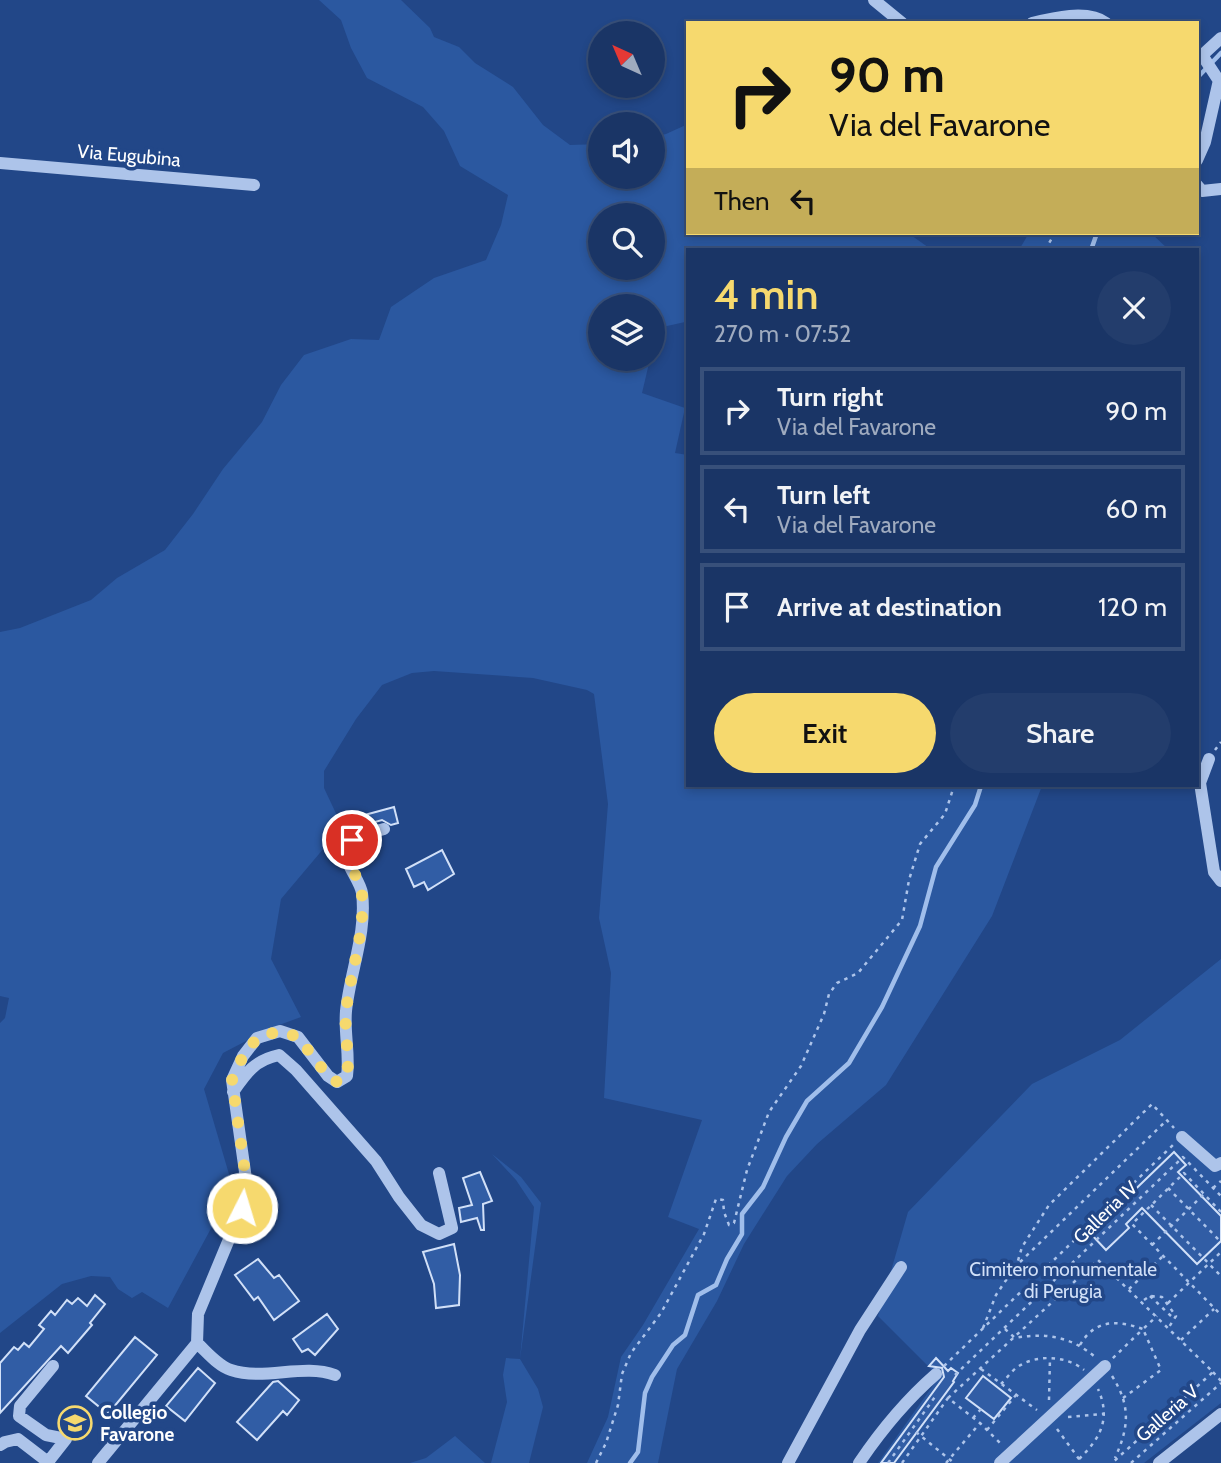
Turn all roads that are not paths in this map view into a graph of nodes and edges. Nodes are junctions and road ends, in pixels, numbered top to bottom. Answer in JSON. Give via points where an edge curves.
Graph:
{"nodes":[{"id":1,"x":874,"y":0,"type":"edge"},
{"id":2,"x":900,"y":21,"type":"edge"},
{"id":3,"x":1040,"y":21,"type":"edge"},
{"id":4,"x":1103,"y":21,"type":"edge"},
{"id":5,"x":1221,"y":38,"type":"edge"},
{"id":6,"x":1200,"y":58,"type":"edge"},
{"id":7,"x":1218,"y":79,"type":"edge"},
{"id":8,"x":1199,"y":156,"type":"edge"},
{"id":9,"x":0,"y":163,"type":"edge"},
{"id":10,"x":254,"y":185,"type":"dead end"},
{"id":11,"x":1199,"y":187,"type":"edge"},
{"id":12,"x":1221,"y":189,"type":"edge"},
{"id":13,"x":1209,"y":759,"type":"dead end"},
{"id":14,"x":384,"y":830,"type":"dead end"},
{"id":15,"x":1221,"y":881,"type":"edge"},
{"id":16,"x":233,"y":1092,"type":"junction"},
{"id":17,"x":1182,"y":1137,"type":"road end"},
{"id":18,"x":1221,"y":1163,"type":"edge"},
{"id":19,"x":439,"y":1173,"type":"dead end"},
{"id":20,"x":901,"y":1267,"type":"dead end"},
{"id":21,"x":197,"y":1343,"type":"junction"},
{"id":22,"x":53,"y":1366,"type":"dead end"},
{"id":23,"x":1105,"y":1366,"type":"road end"},
{"id":24,"x":936,"y":1374,"type":"road end"},
{"id":25,"x":335,"y":1375,"type":"dead end"},
{"id":26,"x":1221,"y":1415,"type":"edge"},
{"id":27,"x":0,"y":1446,"type":"edge"},
{"id":28,"x":48,"y":1462,"type":"edge"},
{"id":29,"x":98,"y":1463,"type":"edge"},
{"id":30,"x":788,"y":1463,"type":"edge"},
{"id":31,"x":859,"y":1463,"type":"edge"},
{"id":32,"x":1000,"y":1463,"type":"edge"},
{"id":33,"x":1159,"y":1463,"type":"edge"}],
"edges":[{"from":1,"to":2,"type":"street"},
{"from":3,"to":4,"type":"street","via":[[1080,16]]},
{"from":5,"to":6,"type":"street"},
{"from":6,"to":7,"type":"street"},
{"from":7,"to":8,"type":"street"},
{"from":9,"to":10,"type":"street","name":"Via Eugubina"},
{"from":11,"to":12,"type":"street"},
{"from":13,"to":15,"type":"street","via":[[1200,783],[1214,872]]},
{"from":14,"to":16,"type":"street","via":[[352,840],[347,847],[346,855],[362,891],[362,928],[346,1012],[347,1076],[337,1082],[328,1076],[298,1037],[280,1031],[257,1038],[243,1056],[232,1080]]},
{"from":16,"to":19,"type":"street","via":[[251,1067],[265,1057],[279,1055],[376,1161],[421,1225],[439,1234],[452,1228]]},
{"from":16,"to":21,"type":"street","via":[[246,1179],[242,1208],[198,1314]]},
{"from":17,"to":18,"type":"street","via":[[1214,1166]]},
{"from":20,"to":30,"type":"street","via":[[860,1330]]},
{"from":21,"to":25,"type":"street","via":[[233,1371],[322,1370]]},
{"from":21,"to":29,"type":"street"},
{"from":22,"to":28,"type":"street","via":[[20,1406],[19,1416],[46,1435],[66,1439]]},
{"from":23,"to":32,"type":"street"},
{"from":24,"to":31,"type":"street","via":[[899,1409]]},
{"from":26,"to":33,"type":"street"},
{"from":27,"to":28,"type":"street","via":[[18,1439]]}]}
